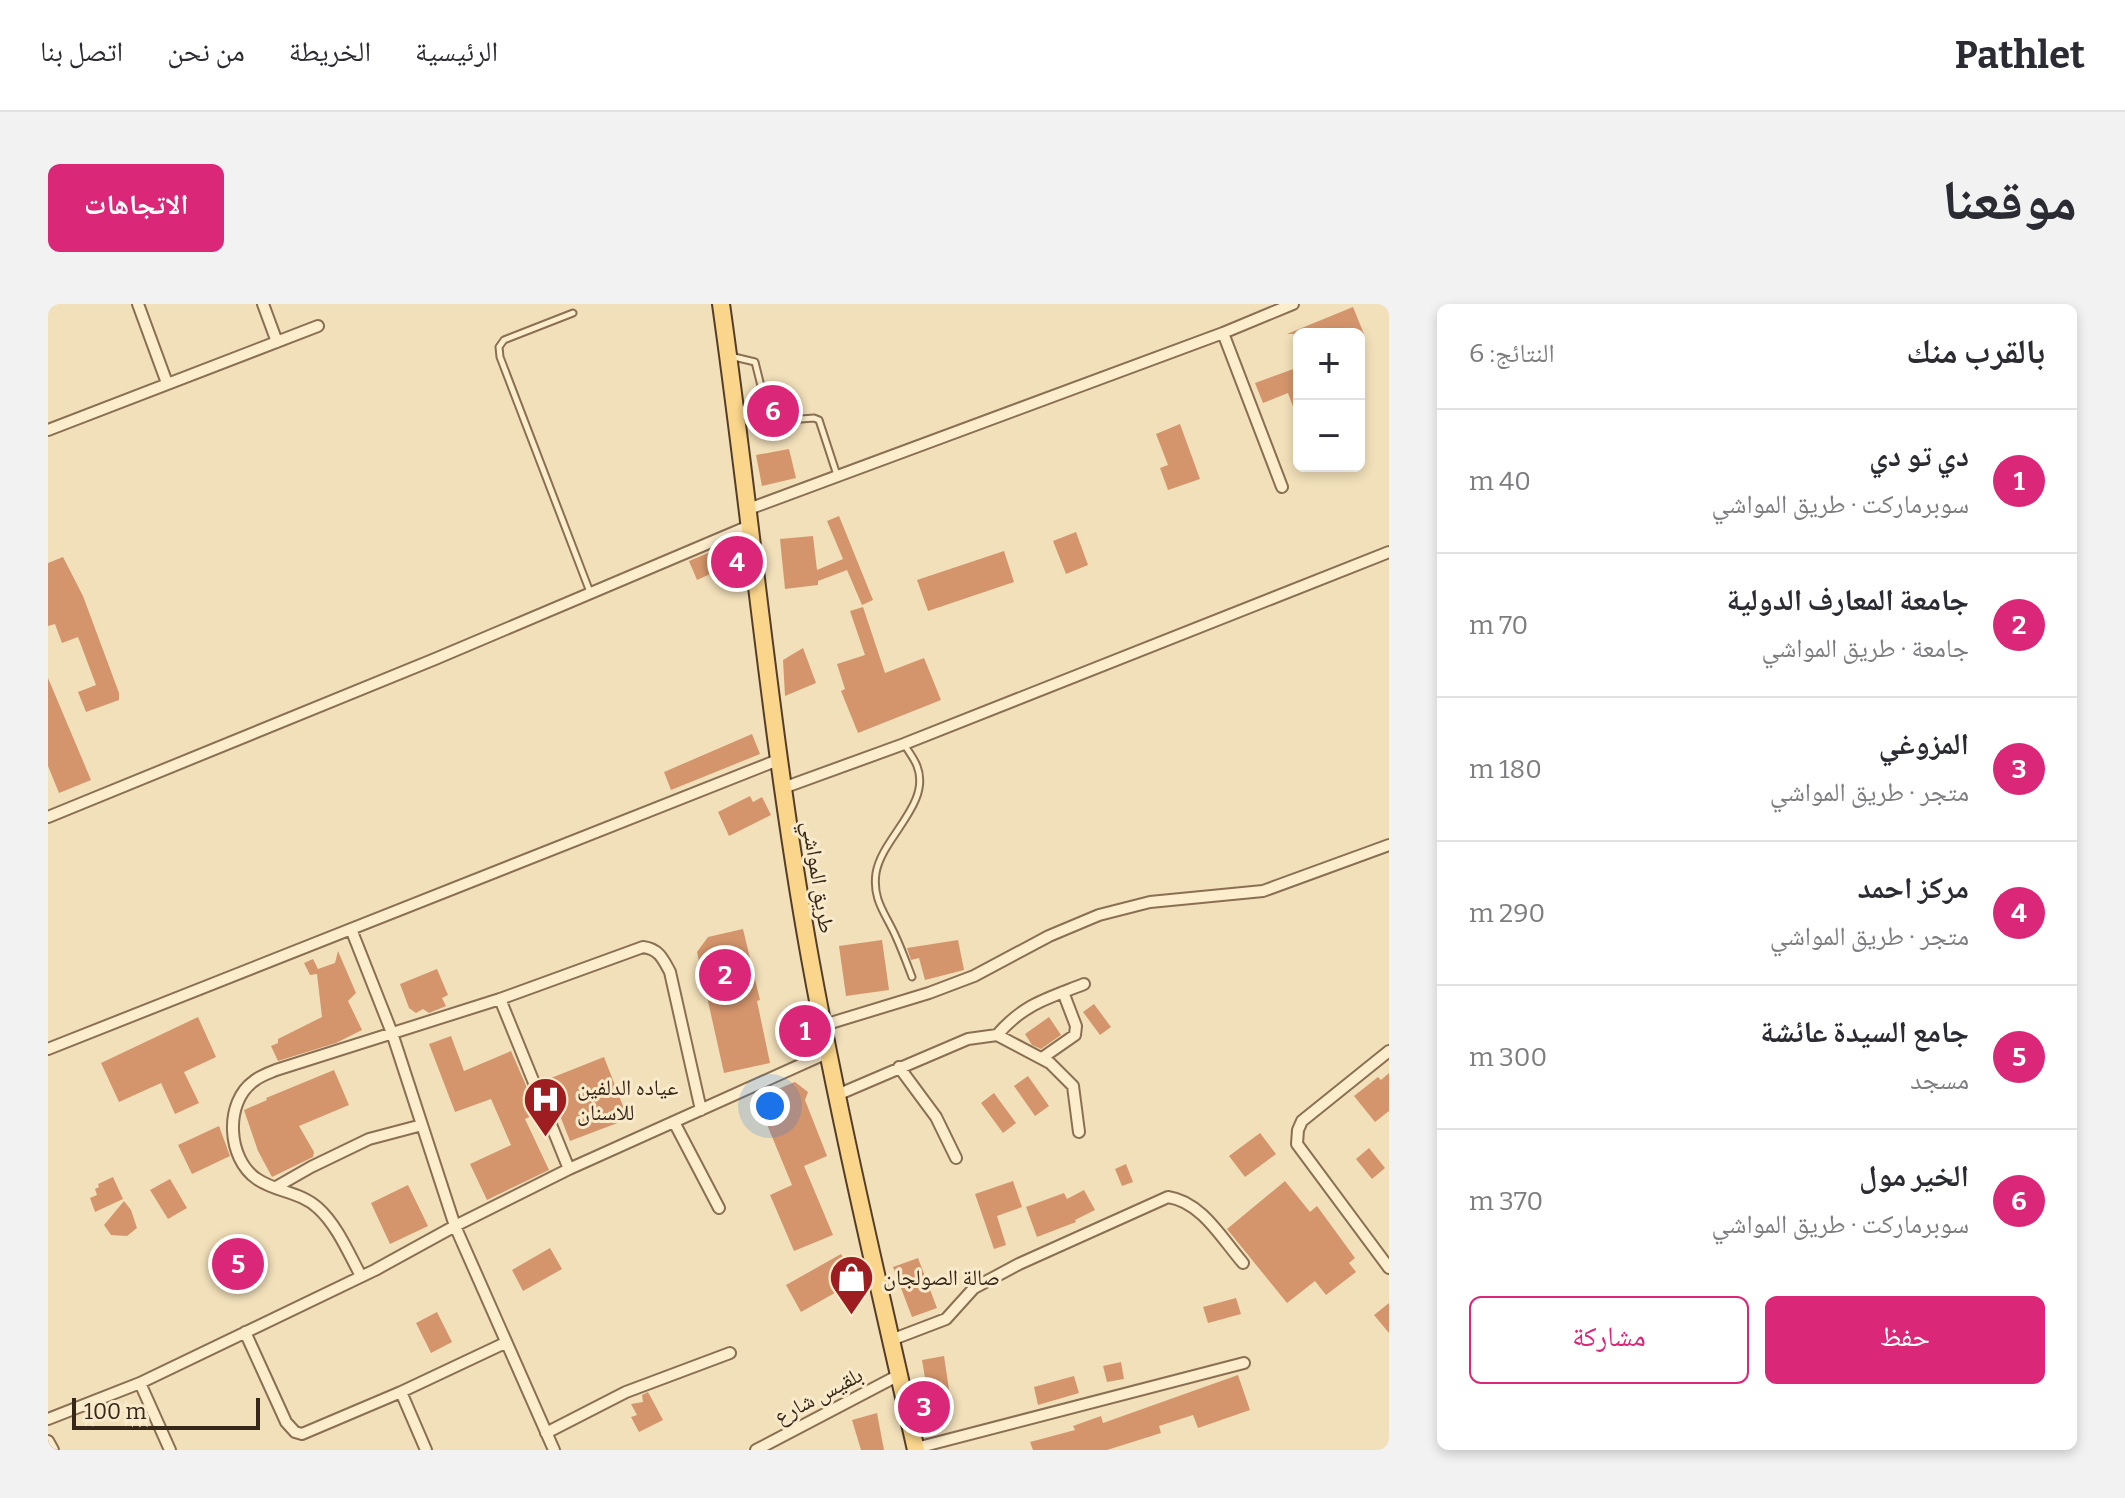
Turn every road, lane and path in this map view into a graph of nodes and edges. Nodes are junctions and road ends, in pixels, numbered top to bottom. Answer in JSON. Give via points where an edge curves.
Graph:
{"nodes":[{"id":1,"x":138,"y":304,"type":"edge"},
{"id":2,"x":263,"y":304,"type":"edge"},
{"id":3,"x":721,"y":304,"type":"edge"},
{"id":4,"x":1293,"y":304,"type":"edge"},
{"id":5,"x":573,"y":313,"type":"dead end"},
{"id":6,"x":318,"y":326,"type":"dead end"},
{"id":7,"x":1223,"y":333,"type":"junction"},
{"id":8,"x":277,"y":342,"type":"junction"},
{"id":9,"x":728,"y":356,"type":"junction"},
{"id":10,"x":167,"y":383,"type":"junction"},
{"id":11,"x":759,"y":406,"type":"junction"},
{"id":12,"x":734,"y":408,"type":"junction"},
{"id":13,"x":48,"y":430,"type":"edge"},
{"id":14,"x":838,"y":476,"type":"junction"},
{"id":15,"x":1282,"y":487,"type":"dead end"},
{"id":16,"x":748,"y":518,"type":"junction"},
{"id":17,"x":1389,"y":552,"type":"edge"},
{"id":18,"x":591,"y":592,"type":"junction"},
{"id":19,"x":904,"y":744,"type":"junction"},
{"id":20,"x":778,"y":760,"type":"junction"},
{"id":21,"x":783,"y":788,"type":"junction"},
{"id":22,"x":49,"y":812,"type":"edge"},
{"id":23,"x":1389,"y":845,"type":"edge"},
{"id":24,"x":351,"y":929,"type":"junction"},
{"id":25,"x":912,"y":977,"type":"dead end"},
{"id":26,"x":1084,"y":984,"type":"dead end"},
{"id":27,"x":1063,"y":992,"type":"junction"},
{"id":28,"x":500,"y":999,"type":"junction"},
{"id":29,"x":824,"y":1025,"type":"junction"},
{"id":30,"x":392,"y":1033,"type":"junction"},
{"id":31,"x":997,"y":1035,"type":"junction"},
{"id":32,"x":48,"y":1049,"type":"edge"},
{"id":33,"x":1389,"y":1051,"type":"edge"},
{"id":34,"x":829,"y":1052,"type":"junction"},
{"id":35,"x":1042,"y":1058,"type":"junction"},
{"id":36,"x":899,"y":1067,"type":"junction"},
{"id":37,"x":837,"y":1095,"type":"junction"},
{"id":38,"x":701,"y":1110,"type":"junction"},
{"id":39,"x":674,"y":1122,"type":"junction"},
{"id":40,"x":422,"y":1125,"type":"junction"},
{"id":41,"x":1079,"y":1132,"type":"dead end"},
{"id":42,"x":956,"y":1158,"type":"dead end"},
{"id":43,"x":569,"y":1169,"type":"junction"},
{"id":44,"x":276,"y":1187,"type":"junction"},
{"id":45,"x":719,"y":1208,"type":"dead end"},
{"id":46,"x":455,"y":1226,"type":"junction"},
{"id":47,"x":1243,"y":1263,"type":"dead end"},
{"id":48,"x":1389,"y":1268,"type":"edge"},
{"id":49,"x":361,"y":1276,"type":"junction"},
{"id":50,"x":245,"y":1332,"type":"junction"},
{"id":51,"x":891,"y":1340,"type":"junction"},
{"id":52,"x":505,"y":1343,"type":"junction"},
{"id":53,"x":730,"y":1353,"type":"dead end"},
{"id":54,"x":1244,"y":1363,"type":"dead end"},
{"id":55,"x":899,"y":1375,"type":"junction"},
{"id":56,"x":140,"y":1383,"type":"junction"},
{"id":57,"x":401,"y":1392,"type":"junction"},
{"id":58,"x":48,"y":1419,"type":"edge"},
{"id":59,"x":546,"y":1433,"type":"junction"},
{"id":60,"x":48,"y":1441,"type":"edge"},
{"id":61,"x":760,"y":1449,"type":"edge"},
{"id":62,"x":916,"y":1449,"type":"edge"},
{"id":63,"x":53,"y":1450,"type":"edge"},
{"id":64,"x":170,"y":1450,"type":"edge"},
{"id":65,"x":426,"y":1450,"type":"edge"},
{"id":66,"x":554,"y":1450,"type":"edge"}],
"edges":[{"from":1,"to":10,"type":"street"},
{"from":2,"to":8,"type":"street"},
{"from":3,"to":9,"type":"main road","name":"طريق المواشي"},
{"from":4,"to":7,"type":"street"},
{"from":5,"to":18,"type":"lane","via":[[504,340],[499,347]]},
{"from":6,"to":8,"type":"street"},
{"from":7,"to":14,"type":"street"},
{"from":7,"to":15,"type":"street"},
{"from":8,"to":10,"type":"street"},
{"from":9,"to":11,"type":"lane","via":[[755,362]]},
{"from":9,"to":12,"type":"main road","name":"طريق المواشي"},
{"from":10,"to":13,"type":"street"},
{"from":11,"to":12,"type":"lane"},
{"from":11,"to":14,"type":"lane","via":[[775,421],[819,420]]},
{"from":12,"to":16,"type":"main road","name":"طريق المواشي"},
{"from":14,"to":16,"type":"street"},
{"from":16,"to":18,"type":"street"},
{"from":16,"to":20,"type":"main road","name":"طريق المواشي"},
{"from":17,"to":19,"type":"street"},
{"from":18,"to":22,"type":"street"},
{"from":19,"to":21,"type":"street"},
{"from":19,"to":25,"type":"lane","via":[[917,765],[917,797],[876,871],[876,889],[878,906]]},
{"from":20,"to":21,"type":"main road","name":"طريق المواشي"},
{"from":20,"to":24,"type":"street"},
{"from":21,"to":29,"type":"main road","name":"طريق المواشي"},
{"from":23,"to":29,"type":"street","via":[[1263,891],[1150,902],[1099,915],[974,976]]},
{"from":24,"to":30,"type":"street"},
{"from":24,"to":32,"type":"street"},
{"from":26,"to":27,"type":"street"},
{"from":27,"to":31,"type":"street","via":[[1030,1005]]},
{"from":27,"to":35,"type":"street","via":[[1075,1035]]},
{"from":28,"to":30,"type":"street"},
{"from":28,"to":38,"type":"street","via":[[643,947],[653,948],[670,972]]},
{"from":28,"to":43,"type":"street"},
{"from":29,"to":34,"type":"main road","name":"طريق المواشي"},
{"from":30,"to":40,"type":"street"},
{"from":30,"to":44,"type":"street","via":[[276,1070],[253,1082],[241,1096],[233,1130],[237,1153],[247,1171]]},
{"from":31,"to":35,"type":"street"},
{"from":31,"to":36,"type":"street","via":[[968,1039]]},
{"from":33,"to":48,"type":"street","via":[[1302,1121],[1297,1144]]},
{"from":34,"to":37,"type":"main road","name":"طريق المواشي"},
{"from":34,"to":38,"type":"street"},
{"from":35,"to":41,"type":"street","via":[[1073,1086]]},
{"from":36,"to":37,"type":"street"},
{"from":36,"to":42,"type":"street","via":[[936,1117]]},
{"from":37,"to":51,"type":"main road","name":"طريق المواشي"},
{"from":38,"to":39,"type":"street"},
{"from":39,"to":43,"type":"street"},
{"from":39,"to":45,"type":"street"},
{"from":40,"to":44,"type":"street","via":[[369,1139]]},
{"from":40,"to":46,"type":"street"},
{"from":43,"to":46,"type":"street"},
{"from":44,"to":49,"type":"street","via":[[326,1215]]},
{"from":46,"to":49,"type":"street"},
{"from":46,"to":52,"type":"street"},
{"from":47,"to":51,"type":"street","via":[[1201,1214],[1183,1199],[1168,1197],[1019,1264],[974,1288],[946,1319]]},
{"from":49,"to":50,"type":"street"},
{"from":50,"to":56,"type":"street"},
{"from":50,"to":57,"type":"street","via":[[295,1432],[308,1433]]},
{"from":51,"to":55,"type":"main road","name":"طريق المواشي"},
{"from":52,"to":57,"type":"street"},
{"from":52,"to":59,"type":"street"},
{"from":53,"to":59,"type":"street","via":[[626,1392]]},
{"from":54,"to":62,"type":"street"},
{"from":55,"to":61,"type":"street","name":"بلقيس شارع"},
{"from":55,"to":62,"type":"main road","name":"طريق المواشي"},
{"from":56,"to":58,"type":"street"},
{"from":56,"to":64,"type":"street"},
{"from":57,"to":65,"type":"street"},
{"from":59,"to":66,"type":"street"},
{"from":60,"to":63,"type":"street"}]}
